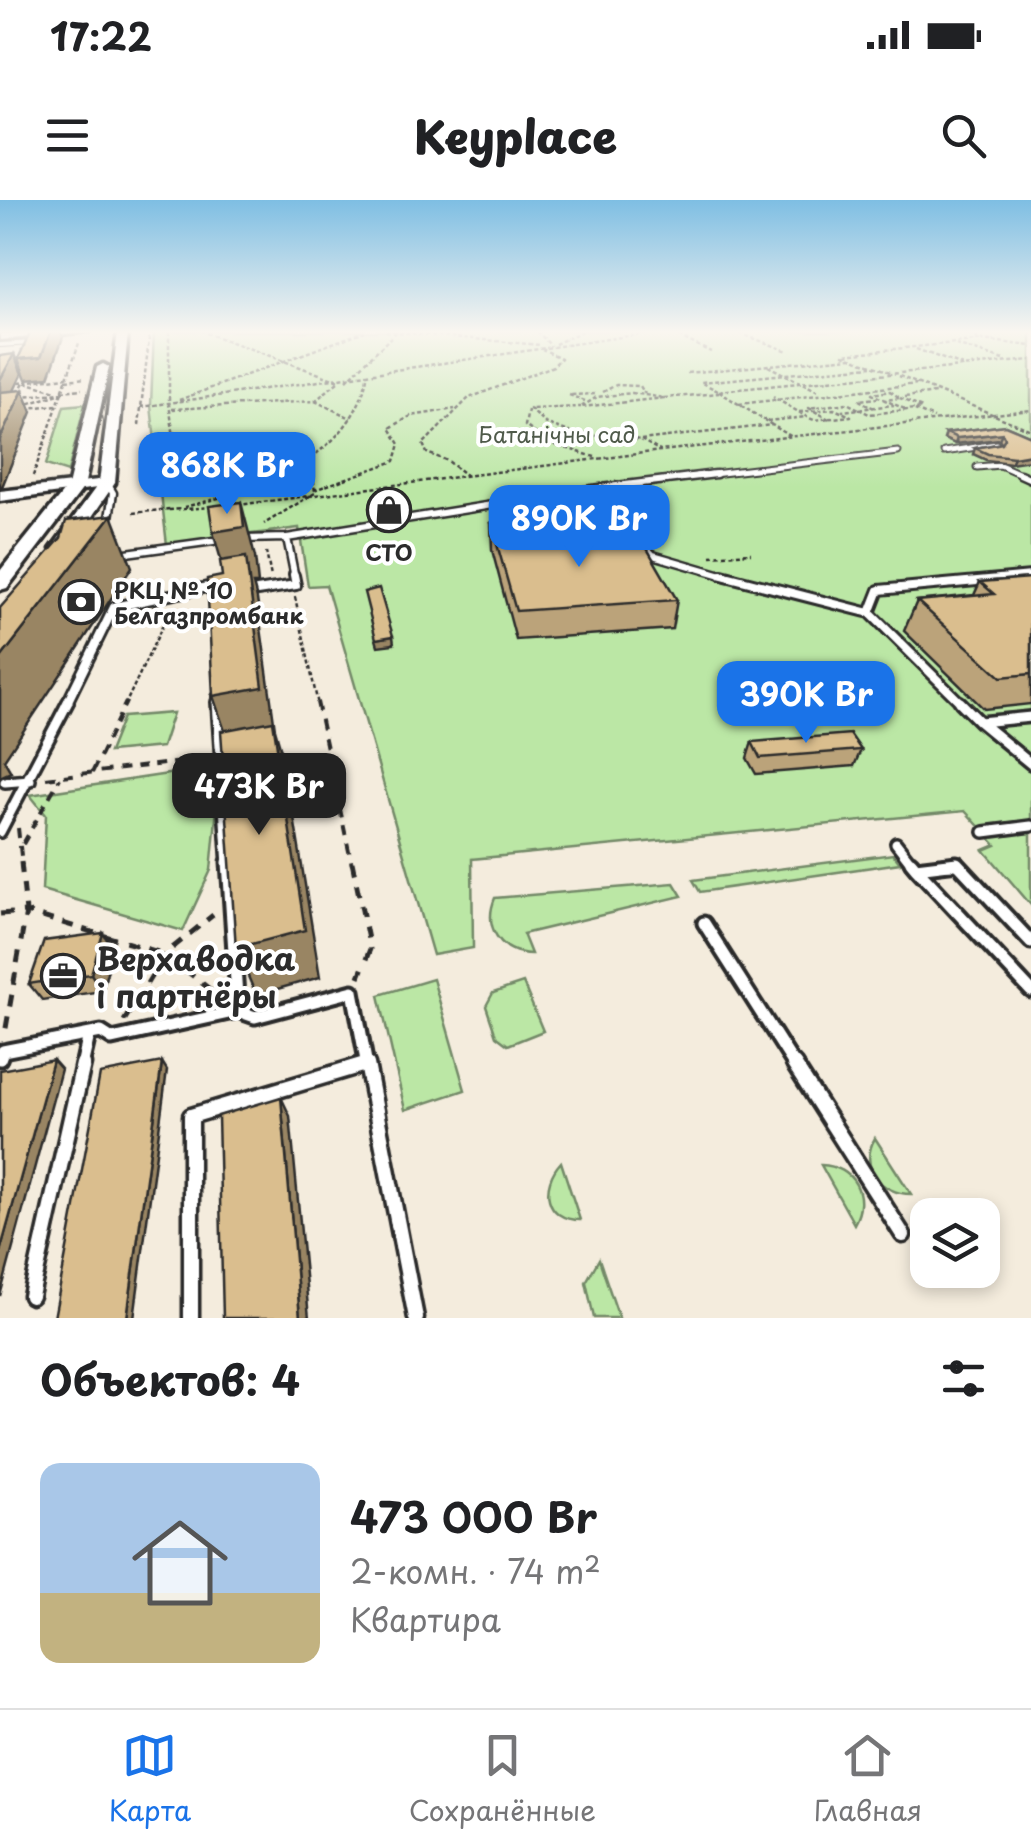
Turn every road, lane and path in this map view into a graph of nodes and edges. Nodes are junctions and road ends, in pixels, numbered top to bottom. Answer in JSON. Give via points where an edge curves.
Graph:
{"nodes":[{"id":1,"x":23,"y":383,"type":"edge"},
{"id":2,"x":28,"y":383,"type":"edge"},
{"id":3,"x":65,"y":383,"type":"edge"},
{"id":4,"x":99,"y":383,"type":"edge"},
{"id":5,"x":118,"y":383,"type":"edge"},
{"id":6,"x":143,"y":383,"type":"edge"},
{"id":7,"x":170,"y":383,"type":"edge"},
{"id":8,"x":224,"y":383,"type":"edge"},
{"id":9,"x":325,"y":383,"type":"edge"},
{"id":10,"x":337,"y":383,"type":"edge"},
{"id":11,"x":367,"y":383,"type":"edge"},
{"id":12,"x":510,"y":383,"type":"edge"},
{"id":13,"x":703,"y":383,"type":"edge"},
{"id":14,"x":800,"y":383,"type":"edge"},
{"id":15,"x":802,"y":383,"type":"edge"},
{"id":16,"x":918,"y":384,"type":"joint"},
{"id":17,"x":83,"y":389,"type":"dead end"},
{"id":18,"x":62,"y":392,"type":"junction"},
{"id":19,"x":719,"y":392,"type":"junction"},
{"id":20,"x":822,"y":393,"type":"junction"},
{"id":21,"x":940,"y":393,"type":"junction"},
{"id":22,"x":600,"y":394,"type":"junction"},
{"id":23,"x":645,"y":394,"type":"junction"},
{"id":24,"x":664,"y":398,"type":"junction"},
{"id":25,"x":773,"y":398,"type":"junction"},
{"id":26,"x":883,"y":398,"type":"junction"},
{"id":27,"x":900,"y":398,"type":"junction"},
{"id":28,"x":584,"y":400,"type":"junction"},
{"id":29,"x":315,"y":401,"type":"junction"},
{"id":30,"x":862,"y":402,"type":"junction"},
{"id":31,"x":739,"y":404,"type":"junction"},
{"id":32,"x":847,"y":404,"type":"junction"},
{"id":33,"x":896,"y":405,"type":"junction"},
{"id":34,"x":57,"y":406,"type":"junction"},
{"id":35,"x":152,"y":406,"type":"joint"},
{"id":36,"x":170,"y":406,"type":"junction"},
{"id":37,"x":882,"y":406,"type":"junction"},
{"id":38,"x":581,"y":407,"type":"junction"},
{"id":39,"x":26,"y":408,"type":"edge"},
{"id":40,"x":141,"y":408,"type":"junction"},
{"id":41,"x":874,"y":408,"type":"junction"},
{"id":42,"x":457,"y":409,"type":"junction"},
{"id":43,"x":530,"y":409,"type":"junction"},
{"id":44,"x":816,"y":409,"type":"junction"},
{"id":45,"x":913,"y":409,"type":"junction"},
{"id":46,"x":10,"y":410,"type":"edge"},
{"id":47,"x":859,"y":410,"type":"junction"},
{"id":48,"x":907,"y":410,"type":"junction"},
{"id":49,"x":1031,"y":410,"type":"edge"},
{"id":50,"x":799,"y":412,"type":"junction"},
{"id":51,"x":840,"y":412,"type":"junction"},
{"id":52,"x":892,"y":412,"type":"junction"},
{"id":53,"x":994,"y":414,"type":"junction"},
{"id":54,"x":807,"y":417,"type":"junction"},
{"id":55,"x":352,"y":419,"type":"junction"},
{"id":56,"x":829,"y":419,"type":"junction"},
{"id":57,"x":938,"y":420,"type":"junction"},
{"id":58,"x":766,"y":422,"type":"junction"},
{"id":59,"x":139,"y":425,"type":"dead end"},
{"id":60,"x":772,"y":425,"type":"junction"},
{"id":61,"x":1031,"y":430,"type":"edge"},
{"id":62,"x":572,"y":434,"type":"junction"},
{"id":63,"x":792,"y":437,"type":"junction"},
{"id":64,"x":642,"y":440,"type":"junction"},
{"id":65,"x":558,"y":442,"type":"junction"},
{"id":66,"x":996,"y":444,"type":"edge"},
{"id":67,"x":176,"y":451,"type":"junction"},
{"id":68,"x":660,"y":451,"type":"junction"},
{"id":69,"x":898,"y":452,"type":"dead end"},
{"id":70,"x":944,"y":452,"type":"dead end"},
{"id":71,"x":600,"y":458,"type":"junction"},
{"id":72,"x":292,"y":468,"type":"junction"},
{"id":73,"x":977,"y":468,"type":"dead end"},
{"id":74,"x":466,"y":476,"type":"junction"},
{"id":75,"x":1031,"y":479,"type":"edge"},
{"id":76,"x":107,"y":483,"type":"junction"},
{"id":77,"x":30,"y":485,"type":"dead end"},
{"id":78,"x":76,"y":487,"type":"junction"},
{"id":79,"x":592,"y":489,"type":"junction"},
{"id":80,"x":315,"y":491,"type":"junction"},
{"id":81,"x":0,"y":496,"type":"edge"},
{"id":82,"x":222,"y":500,"type":"junction"},
{"id":83,"x":226,"y":506,"type":"junction"},
{"id":84,"x":169,"y":510,"type":"junction"},
{"id":85,"x":132,"y":513,"type":"dead end"},
{"id":86,"x":264,"y":524,"type":"dead end"},
{"id":87,"x":287,"y":538,"type":"junction"},
{"id":88,"x":105,"y":541,"type":"edge"},
{"id":89,"x":102,"y":557,"type":"edge"},
{"id":90,"x":56,"y":561,"type":"edge"},
{"id":91,"x":1031,"y":576,"type":"edge"},
{"id":92,"x":0,"y":584,"type":"edge"},
{"id":93,"x":292,"y":585,"type":"junction"},
{"id":94,"x":178,"y":594,"type":"junction"},
{"id":95,"x":870,"y":613,"type":"junction"},
{"id":96,"x":216,"y":678,"type":"edge"},
{"id":97,"x":1031,"y":718,"type":"edge"},
{"id":98,"x":980,"y":722,"type":"junction"},
{"id":99,"x":220,"y":758,"type":"junction"},
{"id":100,"x":1031,"y":764,"type":"edge"},
{"id":101,"x":92,"y":773,"type":"junction"},
{"id":102,"x":61,"y":776,"type":"junction"},
{"id":103,"x":30,"y":780,"type":"junction"},
{"id":104,"x":5,"y":782,"type":"dead end"},
{"id":105,"x":13,"y":809,"type":"junction"},
{"id":106,"x":1031,"y":826,"type":"edge"},
{"id":107,"x":0,"y":832,"type":"edge"},
{"id":108,"x":984,"y":832,"type":"dead end"},
{"id":109,"x":896,"y":842,"type":"dead end"},
{"id":110,"x":22,"y":844,"type":"junction"},
{"id":111,"x":916,"y":868,"type":"junction"},
{"id":112,"x":229,"y":902,"type":"junction"},
{"id":113,"x":26,"y":912,"type":"junction"},
{"id":114,"x":0,"y":914,"type":"edge"},
{"id":115,"x":704,"y":923,"type":"dead end"},
{"id":116,"x":1031,"y":942,"type":"edge"},
{"id":117,"x":165,"y":954,"type":"junction"},
{"id":118,"x":354,"y":991,"type":"junction"},
{"id":119,"x":1031,"y":991,"type":"edge"},
{"id":120,"x":238,"y":1011,"type":"junction"},
{"id":121,"x":89,"y":1035,"type":"junction"},
{"id":122,"x":112,"y":1039,"type":"junction"},
{"id":123,"x":1,"y":1055,"type":"edge"},
{"id":124,"x":367,"y":1063,"type":"junction"},
{"id":125,"x":903,"y":1234,"type":"dead end"},
{"id":126,"x":31,"y":1296,"type":"dead end"},
{"id":127,"x":190,"y":1318,"type":"edge"},
{"id":128,"x":416,"y":1318,"type":"edge"}],
"edges":[{"from":1,"to":18,"type":"path","via":[[17,397]]},
{"from":2,"to":18,"type":"path"},
{"from":3,"to":18,"type":"path"},
{"from":4,"to":78,"type":"main road"},
{"from":5,"to":76,"type":"main road"},
{"from":6,"to":40,"type":"path"},
{"from":7,"to":36,"type":"path"},
{"from":8,"to":36,"type":"path"},
{"from":9,"to":36,"type":"path"},
{"from":10,"to":29,"type":"path"},
{"from":11,"to":55,"type":"path"},
{"from":12,"to":42,"type":"path"},
{"from":13,"to":19,"type":"path"},
{"from":14,"to":19,"type":"path"},
{"from":15,"to":20,"type":"path"},
{"from":16,"to":20,"type":"path"},
{"from":16,"to":21,"type":"path"},
{"from":17,"to":18,"type":"path"},
{"from":18,"to":34,"type":"path"},
{"from":18,"to":46,"type":"path"},
{"from":19,"to":24,"type":"path"},
{"from":19,"to":31,"type":"path"},
{"from":20,"to":25,"type":"path"},
{"from":21,"to":27,"type":"path"},
{"from":21,"to":53,"type":"path"},
{"from":22,"to":23,"type":"path"},
{"from":22,"to":23,"type":"path","via":[[624,384],[640,386]]},
{"from":22,"to":28,"type":"path"},
{"from":22,"to":28,"type":"path","via":[[569,395]]},
{"from":23,"to":24,"type":"path"},
{"from":24,"to":38,"type":"path"},
{"from":25,"to":31,"type":"path"},
{"from":25,"to":50,"type":"path"},
{"from":26,"to":27,"type":"path"},
{"from":26,"to":27,"type":"path","via":[[872,394],[890,391]]},
{"from":26,"to":30,"type":"path"},
{"from":26,"to":33,"type":"path"},
{"from":27,"to":45,"type":"path","via":[[922,408]]},
{"from":28,"to":38,"type":"path"},
{"from":29,"to":36,"type":"path"},
{"from":29,"to":55,"type":"path"},
{"from":30,"to":32,"type":"path"},
{"from":30,"to":41,"type":"path"},
{"from":31,"to":58,"type":"path"},
{"from":32,"to":44,"type":"path"},
{"from":32,"to":47,"type":"path"},
{"from":33,"to":37,"type":"path"},
{"from":33,"to":48,"type":"path"},
{"from":34,"to":39,"type":"path"},
{"from":34,"to":77,"type":"path"},
{"from":35,"to":36,"type":"path"},
{"from":35,"to":40,"type":"path"},
{"from":36,"to":67,"type":"path"},
{"from":37,"to":41,"type":"path"},
{"from":37,"to":52,"type":"path"},
{"from":38,"to":43,"type":"path"},
{"from":40,"to":59,"type":"path"},
{"from":41,"to":47,"type":"path"},
{"from":42,"to":74,"type":"path","via":[[422,444]]},
{"from":42,"to":80,"type":"path","via":[[411,416],[390,428],[400,444],[395,461]]},
{"from":43,"to":62,"type":"path"},
{"from":43,"to":65,"type":"path","via":[[525,426],[536,439]]},
{"from":44,"to":50,"type":"path"},
{"from":44,"to":51,"type":"path"},
{"from":44,"to":56,"type":"path"},
{"from":45,"to":48,"type":"path"},
{"from":45,"to":57,"type":"path"},
{"from":47,"to":51,"type":"path"},
{"from":47,"to":52,"type":"path"},
{"from":48,"to":52,"type":"path"},
{"from":49,"to":53,"type":"path"},
{"from":50,"to":54,"type":"path"},
{"from":51,"to":56,"type":"path","via":[[850,416]]},
{"from":53,"to":57,"type":"path"},
{"from":53,"to":61,"type":"path"},
{"from":54,"to":56,"type":"path"},
{"from":54,"to":58,"type":"path"},
{"from":55,"to":72,"type":"path"},
{"from":57,"to":63,"type":"path"},
{"from":58,"to":60,"type":"path"},
{"from":60,"to":63,"type":"path"},
{"from":60,"to":64,"type":"path"},
{"from":62,"to":64,"type":"path"},
{"from":62,"to":65,"type":"path"},
{"from":63,"to":68,"type":"path"},
{"from":64,"to":68,"type":"path"},
{"from":65,"to":71,"type":"path","via":[[564,452]]},
{"from":66,"to":70,"type":"lane"},
{"from":67,"to":72,"type":"path","via":[[206,461]]},
{"from":67,"to":82,"type":"path"},
{"from":68,"to":71,"type":"path"},
{"from":69,"to":79,"type":"lane"},
{"from":71,"to":74,"type":"path"},
{"from":72,"to":80,"type":"path","via":[[306,472]]},
{"from":72,"to":82,"type":"path"},
{"from":73,"to":75,"type":"lane","via":[[1000,465]]},
{"from":74,"to":80,"type":"path"},
{"from":76,"to":78,"type":"main road"},
{"from":76,"to":88,"type":"lane","via":[[112,494]]},
{"from":76,"to":90,"type":"main road"},
{"from":78,"to":81,"type":"main road"},
{"from":78,"to":92,"type":"main road"},
{"from":79,"to":87,"type":"lane"},
{"from":79,"to":95,"type":"lane","via":[[662,560]]},
{"from":80,"to":83,"type":"path"},
{"from":80,"to":86,"type":"path"},
{"from":82,"to":83,"type":"path"},
{"from":82,"to":84,"type":"path"},
{"from":83,"to":84,"type":"path"},
{"from":84,"to":85,"type":"path"},
{"from":87,"to":89,"type":"lane","via":[[227,539]]},
{"from":87,"to":93,"type":"lane"},
{"from":91,"to":95,"type":"lane","via":[[879,590]]},
{"from":93,"to":94,"type":"lane","via":[[211,599],[212,586]]},
{"from":93,"to":118,"type":"path","via":[[370,950]]},
{"from":94,"to":101,"type":"path"},
{"from":94,"to":103,"type":"lane","via":[[114,607]]},
{"from":95,"to":98,"type":"lane"},
{"from":96,"to":99,"type":"lane"},
{"from":97,"to":98,"type":"lane"},
{"from":98,"to":100,"type":"lane"},
{"from":99,"to":101,"type":"path"},
{"from":99,"to":112,"type":"lane"},
{"from":101,"to":102,"type":"path"},
{"from":102,"to":103,"type":"path"},
{"from":102,"to":110,"type":"path"},
{"from":103,"to":104,"type":"lane"},
{"from":103,"to":105,"type":"lane"},
{"from":105,"to":107,"type":"lane"},
{"from":105,"to":110,"type":"path"},
{"from":106,"to":108,"type":"lane"},
{"from":109,"to":111,"type":"lane"},
{"from":110,"to":113,"type":"path"},
{"from":111,"to":116,"type":"lane","via":[[957,862]]},
{"from":111,"to":119,"type":"lane"},
{"from":112,"to":117,"type":"path"},
{"from":112,"to":120,"type":"lane"},
{"from":113,"to":114,"type":"path"},
{"from":113,"to":117,"type":"path"},
{"from":113,"to":123,"type":"path"},
{"from":115,"to":125,"type":"lane"},
{"from":117,"to":120,"type":"path"},
{"from":117,"to":122,"type":"path"},
{"from":118,"to":120,"type":"lane","via":[[255,1017]]},
{"from":118,"to":124,"type":"lane"},
{"from":120,"to":122,"type":"lane"},
{"from":121,"to":122,"type":"lane","via":[[102,1032]]},
{"from":121,"to":123,"type":"lane"},
{"from":121,"to":126,"type":"lane"},
{"from":124,"to":127,"type":"lane","via":[[191,1116]]},
{"from":124,"to":128,"type":"lane"}]}
